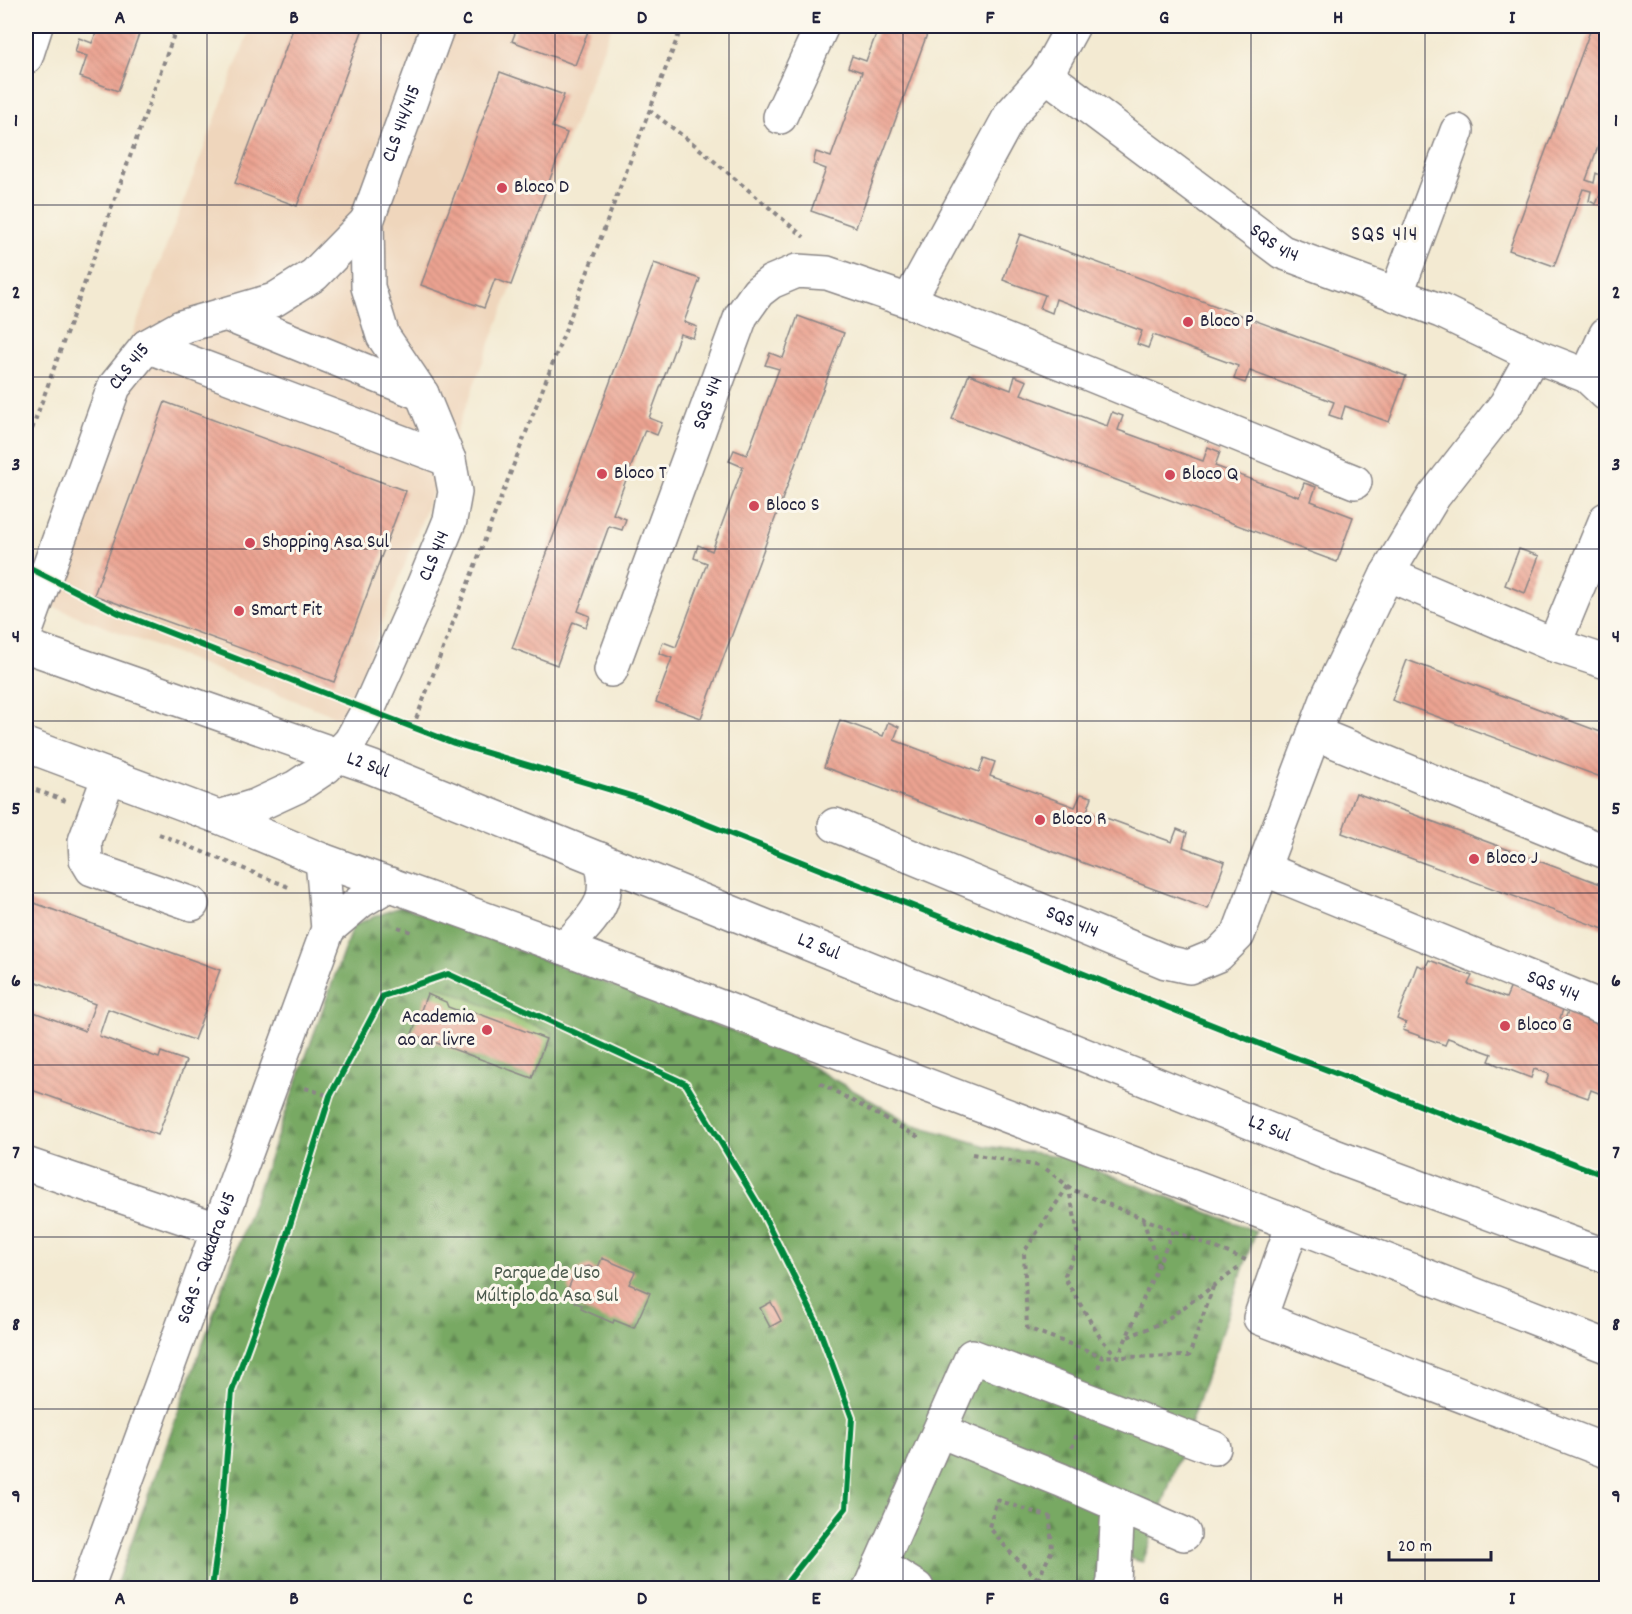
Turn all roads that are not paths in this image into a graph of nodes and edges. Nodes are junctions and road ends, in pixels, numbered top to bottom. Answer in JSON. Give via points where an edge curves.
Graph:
{"nodes":[{"id":1,"x":36,"y":26,"type":"edge"},
{"id":2,"x":438,"y":26,"type":"edge"},
{"id":3,"x":822,"y":26,"type":"edge"},
{"id":4,"x":1073,"y":26,"type":"edge"},
{"id":5,"x":26,"y":57,"type":"edge"},
{"id":6,"x":1046,"y":75,"type":"junction"},
{"id":7,"x":780,"y":117,"type":"dead end"},
{"id":8,"x":1457,"y":131,"type":"dead end"},
{"id":9,"x":367,"y":221,"type":"junction"},
{"id":10,"x":1396,"y":295,"type":"junction"},
{"id":11,"x":909,"y":301,"type":"junction"},
{"id":12,"x":228,"y":315,"type":"junction"},
{"id":13,"x":1606,"y":334,"type":"edge"},
{"id":14,"x":147,"y":346,"type":"junction"},
{"id":15,"x":1533,"y":354,"type":"junction"},
{"id":16,"x":1597,"y":385,"type":"edge"},
{"id":17,"x":422,"y":394,"type":"junction"},
{"id":18,"x":449,"y":460,"type":"junction"},
{"id":19,"x":1355,"y":482,"type":"dead end"},
{"id":20,"x":1606,"y":519,"type":"edge"},
{"id":21,"x":1387,"y":574,"type":"junction"},
{"id":22,"x":26,"y":631,"type":"edge"},
{"id":23,"x":1554,"y":645,"type":"junction"},
{"id":24,"x":26,"y":646,"type":"edge"},
{"id":25,"x":1606,"y":663,"type":"edge"},
{"id":26,"x":611,"y":670,"type":"dead end"},
{"id":27,"x":1314,"y":733,"type":"junction"},
{"id":28,"x":26,"y":745,"type":"edge"},
{"id":29,"x":339,"y":755,"type":"junction"},
{"id":30,"x":109,"y":776,"type":"junction"},
{"id":31,"x":219,"y":817,"type":"junction"},
{"id":32,"x":835,"y":825,"type":"dead end"},
{"id":33,"x":1606,"y":852,"type":"edge"},
{"id":34,"x":600,"y":859,"type":"junction"},
{"id":35,"x":322,"y":860,"type":"junction"},
{"id":36,"x":1264,"y":869,"type":"junction"},
{"id":37,"x":390,"y":884,"type":"junction"},
{"id":38,"x":192,"y":904,"type":"dead end"},
{"id":39,"x":328,"y":929,"type":"junction"},
{"id":40,"x":565,"y":948,"type":"junction"},
{"id":41,"x":1606,"y":1009,"type":"edge"},
{"id":42,"x":26,"y":1164,"type":"edge"},
{"id":43,"x":1293,"y":1224,"type":"junction"},
{"id":44,"x":217,"y":1229,"type":"junction"},
{"id":45,"x":1606,"y":1256,"type":"edge"},
{"id":46,"x":1606,"y":1346,"type":"edge"},
{"id":47,"x":940,"y":1431,"type":"junction"},
{"id":48,"x":1214,"y":1448,"type":"dead end"},
{"id":49,"x":1606,"y":1451,"type":"edge"},
{"id":50,"x":1118,"y":1506,"type":"junction"},
{"id":51,"x":1184,"y":1534,"type":"dead end"},
{"id":52,"x":893,"y":1581,"type":"edge"},
{"id":53,"x":87,"y":1588,"type":"edge"},
{"id":54,"x":1112,"y":1588,"type":"edge"}],
"edges":[{"from":1,"to":5,"type":"street"},
{"from":2,"to":9,"type":"street","name":"CLS 414/415"},
{"from":3,"to":7,"type":"street"},
{"from":4,"to":6,"type":"street"},
{"from":6,"to":10,"type":"street","name":"SQS 414","via":[[1282,252]]},
{"from":6,"to":11,"type":"street","via":[[1011,114]]},
{"from":8,"to":10,"type":"street"},
{"from":9,"to":12,"type":"street","name":"CLS 415","via":[[314,275],[274,300]]},
{"from":9,"to":17,"type":"street","name":"CLS 414","via":[[368,287],[383,336]]},
{"from":10,"to":15,"type":"street","name":"SQS 414","via":[[1441,311]]},
{"from":11,"to":19,"type":"street","name":"SQS 414"},
{"from":11,"to":26,"type":"street","name":"SQS 414","via":[[827,273],[797,271],[758,292],[741,316]]},
{"from":12,"to":14,"type":"street","name":"CLS 415","via":[[181,327]]},
{"from":12,"to":17,"type":"street"},
{"from":13,"to":16,"type":"street","name":"SQS 414"},
{"from":14,"to":18,"type":"street"},
{"from":14,"to":22,"type":"street","name":"CLS 415","via":[[114,387]]},
{"from":15,"to":16,"type":"street","name":"SQS 414"},
{"from":15,"to":21,"type":"street","name":"SQS 414","via":[[1506,404],[1434,496]]},
{"from":17,"to":18,"type":"street","name":"CLS 414"},
{"from":18,"to":29,"type":"street","name":"CLS 414","via":[[455,492],[450,520],[368,710]]},
{"from":20,"to":23,"type":"street"},
{"from":21,"to":23,"type":"street"},
{"from":21,"to":27,"type":"street","name":"SQS 414"},
{"from":23,"to":25,"type":"street"},
{"from":24,"to":29,"type":"street","name":"L2 Sul"},
{"from":27,"to":33,"type":"street"},
{"from":27,"to":36,"type":"street","name":"SQS 414"},
{"from":28,"to":30,"type":"street"},
{"from":29,"to":31,"type":"street","name":"CLS 414","via":[[291,790]]},
{"from":29,"to":34,"type":"street","name":"L2 Sul"},
{"from":30,"to":31,"type":"street"},
{"from":30,"to":38,"type":"street","via":[[85,841],[86,859],[92,869]]},
{"from":31,"to":35,"type":"street"},
{"from":32,"to":36,"type":"street","name":"SQS 414","via":[[1166,962],[1189,967],[1218,955],[1238,935]]},
{"from":34,"to":40,"type":"street","via":[[606,890],[590,920]]},
{"from":34,"to":45,"type":"street","name":"L2 Sul","via":[[1336,1156]]},
{"from":35,"to":37,"type":"street"},
{"from":35,"to":39,"type":"street","name":"SGAS - Quadra 615"},
{"from":36,"to":41,"type":"street","name":"SQS 414"},
{"from":37,"to":39,"type":"street","name":"SGAS - Quadra 615","via":[[361,901]]},
{"from":37,"to":40,"type":"street"},
{"from":39,"to":44,"type":"street","name":"SGAS - Quadra 615"},
{"from":40,"to":43,"type":"street"},
{"from":42,"to":44,"type":"street"},
{"from":43,"to":46,"type":"street"},
{"from":43,"to":49,"type":"street","via":[[1260,1318]]},
{"from":44,"to":53,"type":"street","name":"SGAS - Quadra 615"},
{"from":47,"to":48,"type":"street","via":[[972,1356]]},
{"from":47,"to":50,"type":"street"},
{"from":47,"to":52,"type":"street"},
{"from":50,"to":51,"type":"street"},
{"from":50,"to":54,"type":"street"}]}
